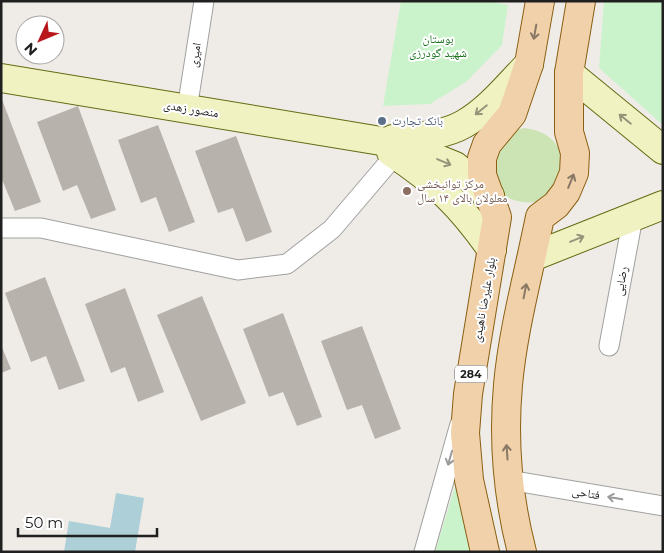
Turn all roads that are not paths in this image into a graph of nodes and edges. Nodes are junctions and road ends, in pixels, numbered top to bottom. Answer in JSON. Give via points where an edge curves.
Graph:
{"nodes":[{"id":1,"x":204,"y":1,"type":"edge"},
{"id":2,"x":540,"y":1,"type":"edge"},
{"id":3,"x":581,"y":1,"type":"edge"},
{"id":4,"x":529,"y":64,"type":"junction"},
{"id":5,"x":569,"y":74,"type":"junction"},
{"id":6,"x":1,"y":78,"type":"edge"},
{"id":7,"x":187,"y":109,"type":"junction"},
{"id":8,"x":382,"y":145,"type":"junction"},
{"id":9,"x":663,"y":150,"type":"edge"},
{"id":10,"x":490,"y":196,"type":"junction"},
{"id":11,"x":663,"y":205,"type":"edge"},
{"id":12,"x":632,"y":217,"type":"junction"},
{"id":13,"x":1,"y":228,"type":"edge"},
{"id":14,"x":492,"y":250,"type":"junction"},
{"id":15,"x":532,"y":257,"type":"junction"},
{"id":16,"x":609,"y":346,"type":"dead end"},
{"id":17,"x":468,"y":394,"type":"junction"},
{"id":18,"x":510,"y":488,"type":"junction"},
{"id":19,"x":473,"y":498,"type":"junction"},
{"id":20,"x":663,"y":506,"type":"edge"},
{"id":21,"x":424,"y":552,"type":"edge"},
{"id":22,"x":486,"y":552,"type":"edge"},
{"id":23,"x":492,"y":552,"type":"edge"},
{"id":24,"x":518,"y":552,"type":"edge"},
{"id":25,"x":522,"y":552,"type":"edge"}],
"edges":[{"from":1,"to":7,"type":"street","name":"امیری"},
{"from":2,"to":4,"type":"main road","one_way":true},
{"from":3,"to":5,"type":"main road"},
{"from":4,"to":8,"type":"main road","name":"منصور زهدی","one_way":true,"via":[[464,124]]},
{"from":4,"to":10,"type":"main road","name":"بلوار علیرضا ناهیدی","via":[[512,114],[487,144],[482,158],[482,175]]},
{"from":9,"to":5,"type":"main road","one_way":true},
{"from":15,"to":5,"type":"main road","one_way":true,"via":[[540,217],[556,205],[574,173],[575,153],[569,132]]},
{"from":6,"to":7,"type":"main road","name":"منصور زهدی"},
{"from":7,"to":8,"type":"main road","name":"منصور زهدی"},
{"from":8,"to":10,"type":"main road","name":"منصور زهدی","one_way":true,"via":[[423,153],[455,166]]},
{"from":8,"to":13,"type":"street","via":[[332,230],[287,264],[238,270],[41,228]]},
{"from":8,"to":14,"type":"main road","via":[[440,187]]},
{"from":10,"to":14,"type":"main road","name":"بلوار علیرضا ناهیدی","number":"284","via":[[497,217]]},
{"from":11,"to":12,"type":"main road"},
{"from":15,"to":12,"type":"main road","one_way":true},
{"from":12,"to":16,"type":"street","name":"رضایی"},
{"from":14,"to":17,"type":"main road","name":"بلوار علیرضا ناهیدی","number":"284"},
{"from":18,"to":15,"type":"main road","one_way":true,"via":[[506,430],[508,384]]},
{"from":17,"to":19,"type":"main road","name":"بلوار علیرضا ناهیدی","number":"284","via":[[466,433]]},
{"from":17,"to":21,"type":"street","one_way":true},
{"from":18,"to":19,"type":"main road","via":[[504,506],[490,512]]},
{"from":20,"to":18,"type":"street","name":"فتاحی","one_way":true},
{"from":18,"to":25,"type":"main road"},
{"from":19,"to":22,"type":"main road","name":"بلوار علیرضا ناهیدی","number":"284"},
{"from":23,"to":24,"type":"main road","via":[[503,544]]}]}
